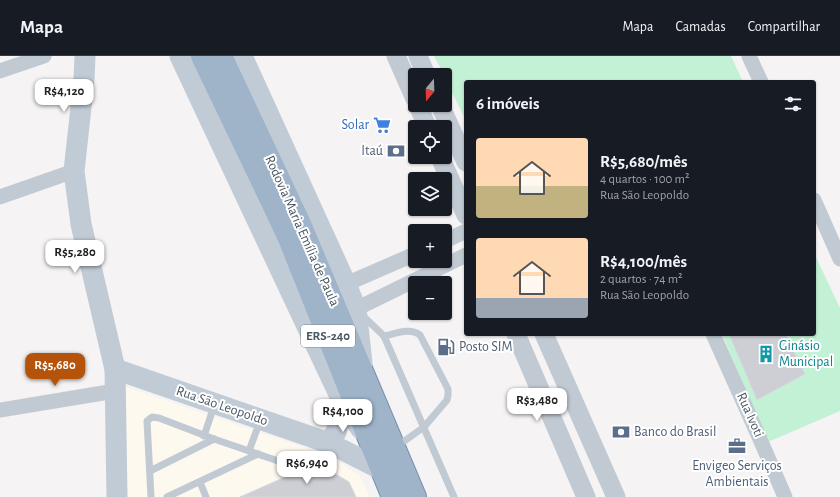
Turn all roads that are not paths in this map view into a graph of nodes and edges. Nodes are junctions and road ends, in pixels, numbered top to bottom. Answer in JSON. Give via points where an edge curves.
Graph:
{"nodes":[{"id":1,"x":44,"y":56,"type":"edge"},
{"id":2,"x":85,"y":56,"type":"edge"},
{"id":3,"x":180,"y":56,"type":"edge"},
{"id":4,"x":202,"y":56,"type":"edge"},
{"id":5,"x":221,"y":56,"type":"edge"},
{"id":6,"x":242,"y":56,"type":"edge"},
{"id":7,"x":396,"y":56,"type":"edge"},
{"id":8,"x":418,"y":56,"type":"edge"},
{"id":9,"x":749,"y":56,"type":"edge"},
{"id":10,"x":423,"y":68,"type":"edge"},
{"id":11,"x":0,"y":71,"type":"edge"},
{"id":12,"x":760,"y":80,"type":"edge"},
{"id":13,"x":408,"y":83,"type":"edge"},
{"id":14,"x":443,"y":112,"type":"edge"},
{"id":15,"x":464,"y":158,"type":"edge"},
{"id":16,"x":443,"y":164,"type":"edge"},
{"id":17,"x":74,"y":171,"type":"junction"},
{"id":18,"x":0,"y":197,"type":"edge"},
{"id":19,"x":816,"y":208,"type":"edge"},
{"id":20,"x":464,"y":211,"type":"edge"},
{"id":21,"x":819,"y":222,"type":"edge"},
{"id":22,"x":293,"y":228,"type":"junction"},
{"id":23,"x":464,"y":232,"type":"edge"},
{"id":24,"x":452,"y":238,"type":"edge"},
{"id":25,"x":464,"y":256,"type":"edge"},
{"id":26,"x":408,"y":257,"type":"edge"},
{"id":27,"x":840,"y":259,"type":"edge"},
{"id":28,"x":346,"y":284,"type":"junction"},
{"id":29,"x":356,"y":309,"type":"junction"},
{"id":30,"x":384,"y":336,"type":"junction"},
{"id":31,"x":517,"y":336,"type":"edge"},
{"id":32,"x":545,"y":336,"type":"edge"},
{"id":33,"x":714,"y":336,"type":"edge"},
{"id":34,"x":115,"y":369,"type":"junction"},
{"id":35,"x":363,"y":372,"type":"junction"},
{"id":36,"x":115,"y":391,"type":"junction"},
{"id":37,"x":215,"y":404,"type":"junction"},
{"id":38,"x":344,"y":405,"type":"junction"},
{"id":39,"x":0,"y":410,"type":"edge"},
{"id":40,"x":260,"y":420,"type":"junction"},
{"id":41,"x":424,"y":427,"type":"junction"},
{"id":42,"x":204,"y":436,"type":"junction"},
{"id":43,"x":214,"y":440,"type":"junction"},
{"id":44,"x":370,"y":441,"type":"junction"},
{"id":45,"x":329,"y":443,"type":"junction"},
{"id":46,"x":395,"y":448,"type":"junction"},
{"id":47,"x":249,"y":451,"type":"junction"},
{"id":48,"x":258,"y":454,"type":"junction"},
{"id":49,"x":290,"y":465,"type":"dead end"},
{"id":50,"x":382,"y":470,"type":"junction"},
{"id":51,"x":150,"y":471,"type":"junction"},
{"id":52,"x":200,"y":482,"type":"junction"},
{"id":53,"x":117,"y":497,"type":"edge"},
{"id":54,"x":151,"y":497,"type":"edge"},
{"id":55,"x":167,"y":497,"type":"edge"},
{"id":56,"x":206,"y":497,"type":"edge"},
{"id":57,"x":393,"y":497,"type":"edge"},
{"id":58,"x":415,"y":497,"type":"edge"},
{"id":59,"x":454,"y":497,"type":"edge"},
{"id":60,"x":586,"y":497,"type":"edge"},
{"id":61,"x":616,"y":497,"type":"edge"},
{"id":62,"x":785,"y":497,"type":"edge"}],
"edges":[{"from":1,"to":11,"type":"street"},
{"from":2,"to":17,"type":"main road"},
{"from":3,"to":38,"type":"main road"},
{"from":4,"to":22,"type":"highway","name":"Rodovia Maria Emília de Paula","number":"ERS-240"},
{"from":5,"to":22,"type":"highway","name":"Rodovia Maria Emília de Paula","number":"ERS-240"},
{"from":6,"to":28,"type":"main road"},
{"from":7,"to":13,"type":"street"},
{"from":8,"to":10,"type":"street"},
{"from":9,"to":12,"type":"street"},
{"from":14,"to":15,"type":"street"},
{"from":16,"to":20,"type":"street"},
{"from":17,"to":18,"type":"street"},
{"from":17,"to":34,"type":"main road","via":[[80,224]]},
{"from":19,"to":21,"type":"street"},
{"from":21,"to":27,"type":"street"},
{"from":22,"to":35,"type":"highway","name":"Rodovia Maria Emília de Paula","number":"ERS-240"},
{"from":22,"to":44,"type":"highway","name":"Rodovia Maria Emília de Paula","number":"ERS-240"},
{"from":23,"to":24,"type":"street"},
{"from":25,"to":29,"type":"street"},
{"from":26,"to":28,"type":"street"},
{"from":28,"to":29,"type":"main road"},
{"from":29,"to":30,"type":"lane"},
{"from":29,"to":35,"type":"main road"},
{"from":30,"to":41,"type":"lane"},
{"from":30,"to":41,"type":"lane","via":[[411,331],[420,334],[448,389],[447,400]]},
{"from":31,"to":60,"type":"street"},
{"from":32,"to":61,"type":"street"},
{"from":33,"to":62,"type":"street","name":"Rua Ivoti"},
{"from":34,"to":36,"type":"main road"},
{"from":34,"to":37,"type":"main road","name":"Rua São Leopoldo"},
{"from":35,"to":46,"type":"highway","name":"Rodovia Maria Emília de Paula","number":"ERS-240"},
{"from":36,"to":39,"type":"street"},
{"from":36,"to":53,"type":"main road"},
{"from":37,"to":40,"type":"main road","name":"Rua São Leopoldo"},
{"from":37,"to":42,"type":"lane"},
{"from":38,"to":44,"type":"main road"},
{"from":38,"to":45,"type":"main road","via":[[336,432]]},
{"from":40,"to":45,"type":"main road","name":"Rua São Leopoldo"},
{"from":40,"to":47,"type":"lane"},
{"from":41,"to":46,"type":"lane"},
{"from":41,"to":59,"type":"lane"},
{"from":42,"to":43,"type":"lane"},
{"from":42,"to":51,"type":"lane","via":[[152,417],[147,421]]},
{"from":43,"to":47,"type":"lane"},
{"from":43,"to":51,"type":"lane"},
{"from":44,"to":50,"type":"highway","name":"Rodovia Maria Emília de Paula","number":"ERS-240"},
{"from":45,"to":50,"type":"main road","name":"Rua São Leopoldo"},
{"from":46,"to":58,"type":"highway","name":"Rodovia Maria Emília de Paula","number":"ERS-240"},
{"from":47,"to":48,"type":"lane"},
{"from":48,"to":49,"type":"lane"},
{"from":48,"to":52,"type":"lane"},
{"from":50,"to":57,"type":"highway","name":"Rodovia Maria Emília de Paula","number":"ERS-240"},
{"from":51,"to":54,"type":"lane"},
{"from":52,"to":55,"type":"lane"},
{"from":52,"to":56,"type":"lane"}]}
